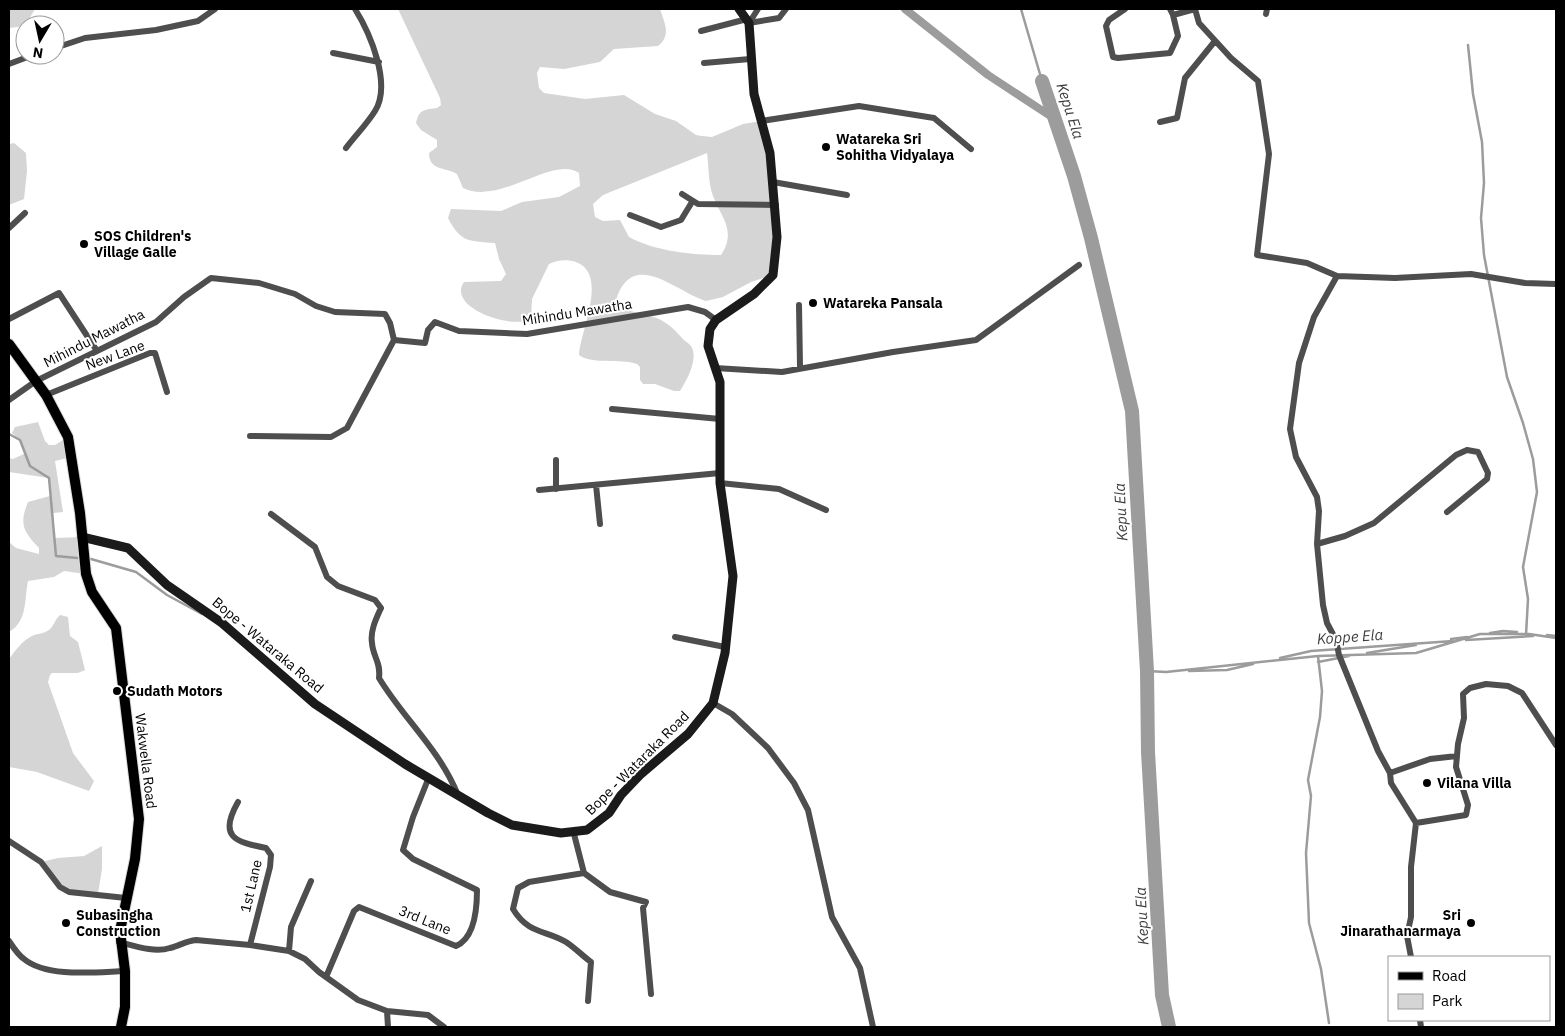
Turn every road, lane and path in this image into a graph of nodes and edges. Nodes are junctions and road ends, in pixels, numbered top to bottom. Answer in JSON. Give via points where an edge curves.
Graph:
{"nodes":[{"id":1,"x":215,"y":9,"type":"edge"},
{"id":2,"x":356,"y":9,"type":"edge"},
{"id":3,"x":740,"y":9,"type":"edge"},
{"id":4,"x":758,"y":9,"type":"edge"},
{"id":5,"x":786,"y":9,"type":"edge"},
{"id":6,"x":1125,"y":9,"type":"edge"},
{"id":7,"x":1195,"y":9,"type":"edge"},
{"id":8,"x":1172,"y":12,"type":"edge"},
{"id":9,"x":748,"y":21,"type":"junction"},
{"id":10,"x":701,"y":31,"type":"dead end"},
{"id":11,"x":1215,"y":41,"type":"junction"},
{"id":12,"x":65,"y":45,"type":"edge"},
{"id":13,"x":333,"y":53,"type":"dead end"},
{"id":14,"x":750,"y":59,"type":"junction"},
{"id":15,"x":379,"y":62,"type":"junction"},
{"id":16,"x":704,"y":63,"type":"dead end"},
{"id":17,"x":761,"y":121,"type":"junction"},
{"id":18,"x":1160,"y":122,"type":"dead end"},
{"id":19,"x":346,"y":148,"type":"dead end"},
{"id":20,"x":971,"y":149,"type":"dead end"},
{"id":21,"x":773,"y":182,"type":"junction"},
{"id":22,"x":682,"y":194,"type":"dead end"},
{"id":23,"x":846,"y":195,"type":"dead end"},
{"id":24,"x":692,"y":202,"type":"junction"},
{"id":25,"x":776,"y":205,"type":"junction"},
{"id":26,"x":25,"y":213,"type":"dead end"},
{"id":27,"x":630,"y":214,"type":"dead end"},
{"id":28,"x":9,"y":228,"type":"edge"},
{"id":29,"x":1078,"y":265,"type":"dead end"},
{"id":30,"x":1337,"y":276,"type":"junction"},
{"id":31,"x":1556,"y":284,"type":"edge"},
{"id":32,"x":799,"y":305,"type":"dead end"},
{"id":33,"x":9,"y":319,"type":"edge"},
{"id":34,"x":716,"y":320,"type":"junction"},
{"id":35,"x":394,"y":340,"type":"junction"},
{"id":36,"x":9,"y":344,"type":"edge"},
{"id":37,"x":97,"y":351,"type":"junction"},
{"id":38,"x":800,"y":367,"type":"junction"},
{"id":39,"x":715,"y":368,"type":"junction"},
{"id":40,"x":36,"y":381,"type":"junction"},
{"id":41,"x":167,"y":392,"type":"dead end"},
{"id":42,"x":46,"y":394,"type":"junction"},
{"id":43,"x":9,"y":400,"type":"edge"},
{"id":44,"x":612,"y":409,"type":"dead end"},
{"id":45,"x":720,"y":419,"type":"junction"},
{"id":46,"x":250,"y":436,"type":"dead end"},
{"id":47,"x":556,"y":460,"type":"dead end"},
{"id":48,"x":720,"y":473,"type":"junction"},
{"id":49,"x":720,"y":483,"type":"junction"},
{"id":50,"x":596,"y":485,"type":"junction"},
{"id":51,"x":556,"y":489,"type":"junction"},
{"id":52,"x":539,"y":490,"type":"dead end"},
{"id":53,"x":826,"y":510,"type":"dead end"},
{"id":54,"x":1447,"y":512,"type":"dead end"},
{"id":55,"x":271,"y":514,"type":"dead end"},
{"id":56,"x":600,"y":524,"type":"dead end"},
{"id":57,"x":82,"y":537,"type":"junction"},
{"id":58,"x":1317,"y":544,"type":"junction"},
{"id":59,"x":675,"y":637,"type":"dead end"},
{"id":60,"x":725,"y":646,"type":"junction"},
{"id":61,"x":713,"y":703,"type":"junction"},
{"id":62,"x":1556,"y":745,"type":"edge"},
{"id":63,"x":1457,"y":756,"type":"junction"},
{"id":64,"x":1390,"y":773,"type":"junction"},
{"id":65,"x":429,"y":777,"type":"junction"},
{"id":66,"x":457,"y":792,"type":"junction"},
{"id":67,"x":238,"y":802,"type":"dead end"},
{"id":68,"x":1416,"y":823,"type":"junction"},
{"id":69,"x":574,"y":834,"type":"junction"},
{"id":70,"x":9,"y":841,"type":"edge"},
{"id":71,"x":584,"y":873,"type":"junction"},
{"id":72,"x":311,"y":881,"type":"dead end"},
{"id":73,"x":126,"y":898,"type":"junction"},
{"id":74,"x":9,"y":941,"type":"edge"},
{"id":75,"x":120,"y":942,"type":"junction"},
{"id":76,"x":250,"y":945,"type":"junction"},
{"id":77,"x":289,"y":951,"type":"junction"},
{"id":78,"x":1411,"y":956,"type":"edge"},
{"id":79,"x":124,"y":971,"type":"junction"},
{"id":80,"x":326,"y":977,"type":"junction"},
{"id":81,"x":651,"y":994,"type":"dead end"},
{"id":82,"x":588,"y":1001,"type":"dead end"},
{"id":83,"x":387,"y":1011,"type":"junction"},
{"id":84,"x":121,"y":1027,"type":"edge"},
{"id":85,"x":388,"y":1027,"type":"edge"},
{"id":86,"x":444,"y":1027,"type":"edge"},
{"id":87,"x":873,"y":1027,"type":"edge"}],
"edges":[{"from":1,"to":12,"type":"street","via":[[198,21],[156,30],[85,38]]},
{"from":2,"to":15,"type":"street"},
{"from":3,"to":9,"type":"street"},
{"from":4,"to":9,"type":"street"},
{"from":5,"to":9,"type":"street","via":[[780,18]]},
{"from":6,"to":8,"type":"street","via":[[1106,26],[1113,57],[1118,58],[1170,53],[1178,36]]},
{"from":7,"to":8,"type":"street"},
{"from":7,"to":11,"type":"street","via":[[1199,23]]},
{"from":9,"to":10,"type":"street"},
{"from":9,"to":14,"type":"street"},
{"from":11,"to":18,"type":"street","via":[[1185,78],[1177,118]]},
{"from":11,"to":30,"type":"street","via":[[1258,81],[1269,154],[1257,255],[1307,263]]},
{"from":13,"to":15,"type":"street"},
{"from":14,"to":16,"type":"street"},
{"from":14,"to":17,"type":"street"},
{"from":15,"to":19,"type":"street","via":[[380,99],[376,111]]},
{"from":17,"to":20,"type":"street","via":[[859,106],[934,118]]},
{"from":17,"to":21,"type":"street","via":[[770,153]]},
{"from":21,"to":23,"type":"street"},
{"from":21,"to":25,"type":"street"},
{"from":22,"to":24,"type":"street"},
{"from":24,"to":25,"type":"street"},
{"from":24,"to":27,"type":"street","via":[[681,220],[661,227]]},
{"from":25,"to":34,"type":"street","via":[[773,275],[754,294]]},
{"from":26,"to":28,"type":"street"},
{"from":29,"to":38,"type":"street","via":[[976,340]]},
{"from":30,"to":31,"type":"street","via":[[1395,278],[1471,274],[1525,283]]},
{"from":30,"to":58,"type":"street","via":[[1314,317],[1299,363],[1290,429],[1296,457],[1317,497]]},
{"from":32,"to":38,"type":"street"},
{"from":33,"to":37,"type":"street","via":[[60,293]]},
{"from":34,"to":35,"type":"street","name":"Mihindu Mawatha","via":[[705,312],[688,307],[526,334],[459,331],[435,322],[428,330],[425,343]]},
{"from":34,"to":39,"type":"street","name":"Bope - Wataraka Road","via":[[710,330],[708,346]]},
{"from":35,"to":37,"type":"street","name":"Mihindu Mawatha","via":[[385,314],[328,310],[296,294],[259,282],[211,278],[156,322]]},
{"from":35,"to":46,"type":"street","via":[[346,428],[337,435],[331,438]]},
{"from":36,"to":40,"type":"main road","name":"Wakwella Road"},
{"from":37,"to":40,"type":"street","name":"Mihindu Mawatha"},
{"from":38,"to":39,"type":"street","via":[[782,372]]},
{"from":39,"to":45,"type":"street","name":"Bope - Wataraka Road","via":[[720,382]]},
{"from":40,"to":42,"type":"main road","name":"Wakwella Road"},
{"from":40,"to":43,"type":"street","name":"Mihindu Mawatha"},
{"from":41,"to":42,"type":"street","name":"New Lane","via":[[154,354],[150,353]]},
{"from":42,"to":57,"type":"main road","name":"Wakwella Road","via":[[68,437]]},
{"from":44,"to":45,"type":"street"},
{"from":45,"to":48,"type":"street","name":"Bope - Wataraka Road"},
{"from":47,"to":51,"type":"street"},
{"from":48,"to":49,"type":"street","name":"Bope - Wataraka Road"},
{"from":48,"to":50,"type":"street"},
{"from":49,"to":53,"type":"street","via":[[779,489]]},
{"from":49,"to":60,"type":"street","name":"Bope - Wataraka Road","via":[[733,576]]},
{"from":50,"to":51,"type":"street"},
{"from":50,"to":56,"type":"street"},
{"from":51,"to":52,"type":"street"},
{"from":54,"to":58,"type":"street","via":[[1488,476],[1478,452],[1467,450],[1456,456],[1374,523]]},
{"from":55,"to":66,"type":"street","via":[[315,547],[327,577],[338,586],[375,600],[381,608],[373,625],[372,643],[381,667],[379,678],[392,700],[418,729],[449,773]]},
{"from":57,"to":65,"type":"street","name":"Bope - Wataraka Road","via":[[128,548],[167,585],[222,623],[315,704]]},
{"from":57,"to":73,"type":"main road","name":"Wakwella Road","via":[[86,574],[92,592],[116,628],[139,819]]},
{"from":58,"to":64,"type":"street","via":[[1322,605],[1327,624]]},
{"from":59,"to":60,"type":"street"},
{"from":60,"to":61,"type":"street","name":"Bope - Wataraka Road"},
{"from":61,"to":69,"type":"street","name":"Bope - Wataraka Road","via":[[688,734],[621,795],[609,813],[587,830]]},
{"from":61,"to":87,"type":"street","via":[[732,714],[768,748],[794,783],[808,810],[832,917],[860,968]]},
{"from":62,"to":63,"type":"street","via":[[1522,693],[1508,686],[1486,684],[1470,688],[1463,694],[1464,718]]},
{"from":63,"to":64,"type":"street","via":[[1430,759]]},
{"from":63,"to":68,"type":"street","via":[[1457,774],[1468,804],[1466,816]]},
{"from":64,"to":68,"type":"street","via":[[1391,783]]},
{"from":65,"to":66,"type":"street","name":"Bope - Wataraka Road"},
{"from":65,"to":80,"type":"street","name":"3rd Lane","via":[[403,850],[413,859],[477,890],[471,928],[463,943],[456,946],[359,907],[354,911]]},
{"from":66,"to":69,"type":"street","name":"Bope - Wataraka Road","via":[[512,825]]},
{"from":67,"to":76,"type":"street","name":"1st Lane","via":[[230,815],[228,830],[233,838],[244,844],[266,848],[271,854]]},
{"from":68,"to":78,"type":"street","via":[[1407,936]]},
{"from":69,"to":71,"type":"street"},
{"from":70,"to":73,"type":"street","via":[[41,862],[60,887],[69,892]]},
{"from":71,"to":81,"type":"street","via":[[610,892],[646,902]]},
{"from":71,"to":82,"type":"street","via":[[529,882],[518,888],[513,909],[518,918],[530,927],[565,941],[590,962]]},
{"from":72,"to":77,"type":"street","via":[[291,927]]},
{"from":73,"to":75,"type":"main road","name":"Wakwella Road"},
{"from":74,"to":79,"type":"street","via":[[24,959],[37,966],[78,972]]},
{"from":75,"to":76,"type":"street","via":[[168,949],[196,940]]},
{"from":75,"to":79,"type":"main road","name":"Wakwella Road"},
{"from":76,"to":77,"type":"street"},
{"from":77,"to":80,"type":"street","via":[[305,958]]},
{"from":79,"to":84,"type":"main road","name":"Wakwella Road"},
{"from":80,"to":83,"type":"street","via":[[358,1000]]},
{"from":83,"to":85,"type":"street"},
{"from":83,"to":86,"type":"street","via":[[428,1015]]}]}
